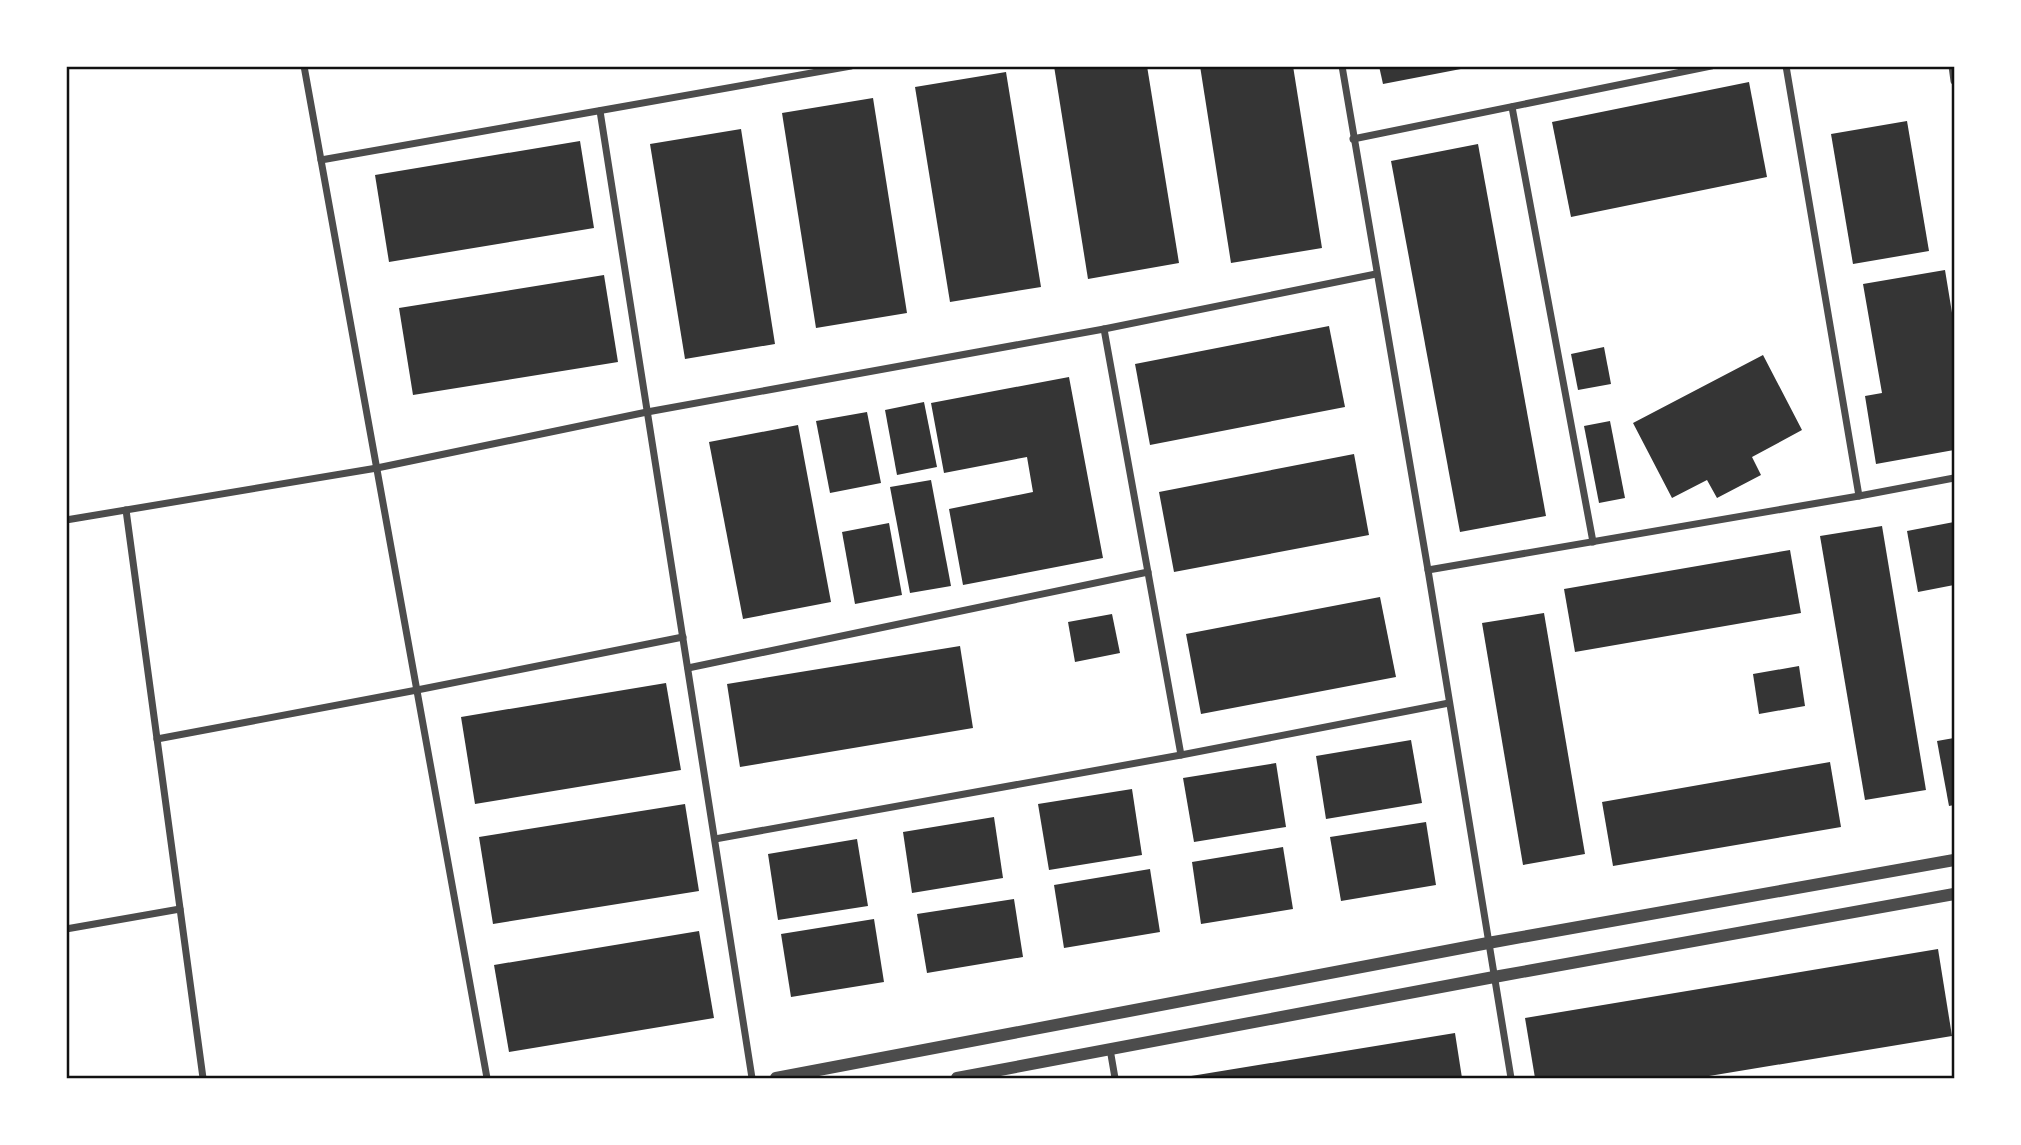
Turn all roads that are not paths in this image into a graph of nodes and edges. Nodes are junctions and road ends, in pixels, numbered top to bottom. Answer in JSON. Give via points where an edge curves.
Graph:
{"nodes":[{"id":1,"x":304,"y":66,"type":"edge"},
{"id":2,"x":851,"y":66,"type":"edge"},
{"id":3,"x":1342,"y":66,"type":"edge"},
{"id":4,"x":1711,"y":66,"type":"edge"},
{"id":5,"x":1786,"y":66,"type":"edge"},
{"id":6,"x":1952,"y":66,"type":"edge"},
{"id":7,"x":1955,"y":81,"type":"edge"},
{"id":8,"x":1512,"y":107,"type":"junction"},
{"id":9,"x":600,"y":111,"type":"junction"},
{"id":10,"x":1353,"y":139,"type":"junction"},
{"id":11,"x":321,"y":160,"type":"junction"},
{"id":12,"x":1377,"y":274,"type":"junction"},
{"id":13,"x":1104,"y":329,"type":"junction"},
{"id":14,"x":647,"y":412,"type":"junction"},
{"id":15,"x":377,"y":468,"type":"junction"},
{"id":16,"x":1955,"y":478,"type":"edge"},
{"id":17,"x":1859,"y":496,"type":"junction"},
{"id":18,"x":126,"y":510,"type":"junction"},
{"id":19,"x":66,"y":520,"type":"edge"},
{"id":20,"x":1593,"y":542,"type":"junction"},
{"id":21,"x":1428,"y":570,"type":"junction"},
{"id":22,"x":1148,"y":572,"type":"junction"},
{"id":23,"x":683,"y":637,"type":"junction"},
{"id":24,"x":688,"y":668,"type":"junction"},
{"id":25,"x":417,"y":690,"type":"junction"},
{"id":26,"x":1449,"y":703,"type":"junction"},
{"id":27,"x":157,"y":739,"type":"junction"},
{"id":28,"x":1181,"y":755,"type":"junction"},
{"id":29,"x":715,"y":839,"type":"junction"},
{"id":30,"x":1955,"y":860,"type":"edge"},
{"id":31,"x":1955,"y":894,"type":"edge"},
{"id":32,"x":180,"y":909,"type":"junction"},
{"id":33,"x":66,"y":929,"type":"edge"},
{"id":34,"x":1488,"y":943,"type":"junction"},
{"id":35,"x":1494,"y":976,"type":"junction"},
{"id":36,"x":1110,"y":1049,"type":"junction"},
{"id":37,"x":203,"y":1079,"type":"edge"},
{"id":38,"x":487,"y":1079,"type":"edge"},
{"id":39,"x":752,"y":1079,"type":"edge"},
{"id":40,"x":776,"y":1079,"type":"edge"},
{"id":41,"x":957,"y":1079,"type":"edge"},
{"id":42,"x":1115,"y":1079,"type":"edge"},
{"id":43,"x":1511,"y":1079,"type":"edge"}],
"edges":[{"from":1,"to":11,"type":"street"},
{"from":2,"to":9,"type":"street"},
{"from":3,"to":10,"type":"street"},
{"from":4,"to":8,"type":"street"},
{"from":5,"to":17,"type":"street"},
{"from":6,"to":7,"type":"street"},
{"from":8,"to":10,"type":"street"},
{"from":8,"to":20,"type":"street"},
{"from":9,"to":11,"type":"street"},
{"from":9,"to":14,"type":"street"},
{"from":10,"to":12,"type":"street"},
{"from":11,"to":15,"type":"street"},
{"from":12,"to":13,"type":"street"},
{"from":12,"to":21,"type":"street"},
{"from":13,"to":14,"type":"street"},
{"from":13,"to":22,"type":"street"},
{"from":14,"to":15,"type":"street"},
{"from":14,"to":23,"type":"street"},
{"from":15,"to":18,"type":"street"},
{"from":15,"to":25,"type":"street"},
{"from":16,"to":17,"type":"street"},
{"from":17,"to":20,"type":"street"},
{"from":18,"to":19,"type":"street"},
{"from":18,"to":27,"type":"street"},
{"from":20,"to":21,"type":"street"},
{"from":21,"to":26,"type":"street"},
{"from":22,"to":24,"type":"street"},
{"from":22,"to":28,"type":"street"},
{"from":23,"to":24,"type":"street"},
{"from":23,"to":25,"type":"street"},
{"from":24,"to":29,"type":"street"},
{"from":25,"to":27,"type":"street"},
{"from":25,"to":38,"type":"street"},
{"from":26,"to":28,"type":"street"},
{"from":26,"to":34,"type":"street"},
{"from":27,"to":32,"type":"street"},
{"from":28,"to":29,"type":"street"},
{"from":29,"to":39,"type":"street"},
{"from":30,"to":34,"type":"street"},
{"from":31,"to":35,"type":"street"},
{"from":32,"to":33,"type":"street"},
{"from":32,"to":37,"type":"street"},
{"from":34,"to":35,"type":"street"},
{"from":34,"to":40,"type":"street"},
{"from":35,"to":36,"type":"street"},
{"from":35,"to":43,"type":"street"},
{"from":36,"to":41,"type":"street"},
{"from":36,"to":42,"type":"street"}]}
